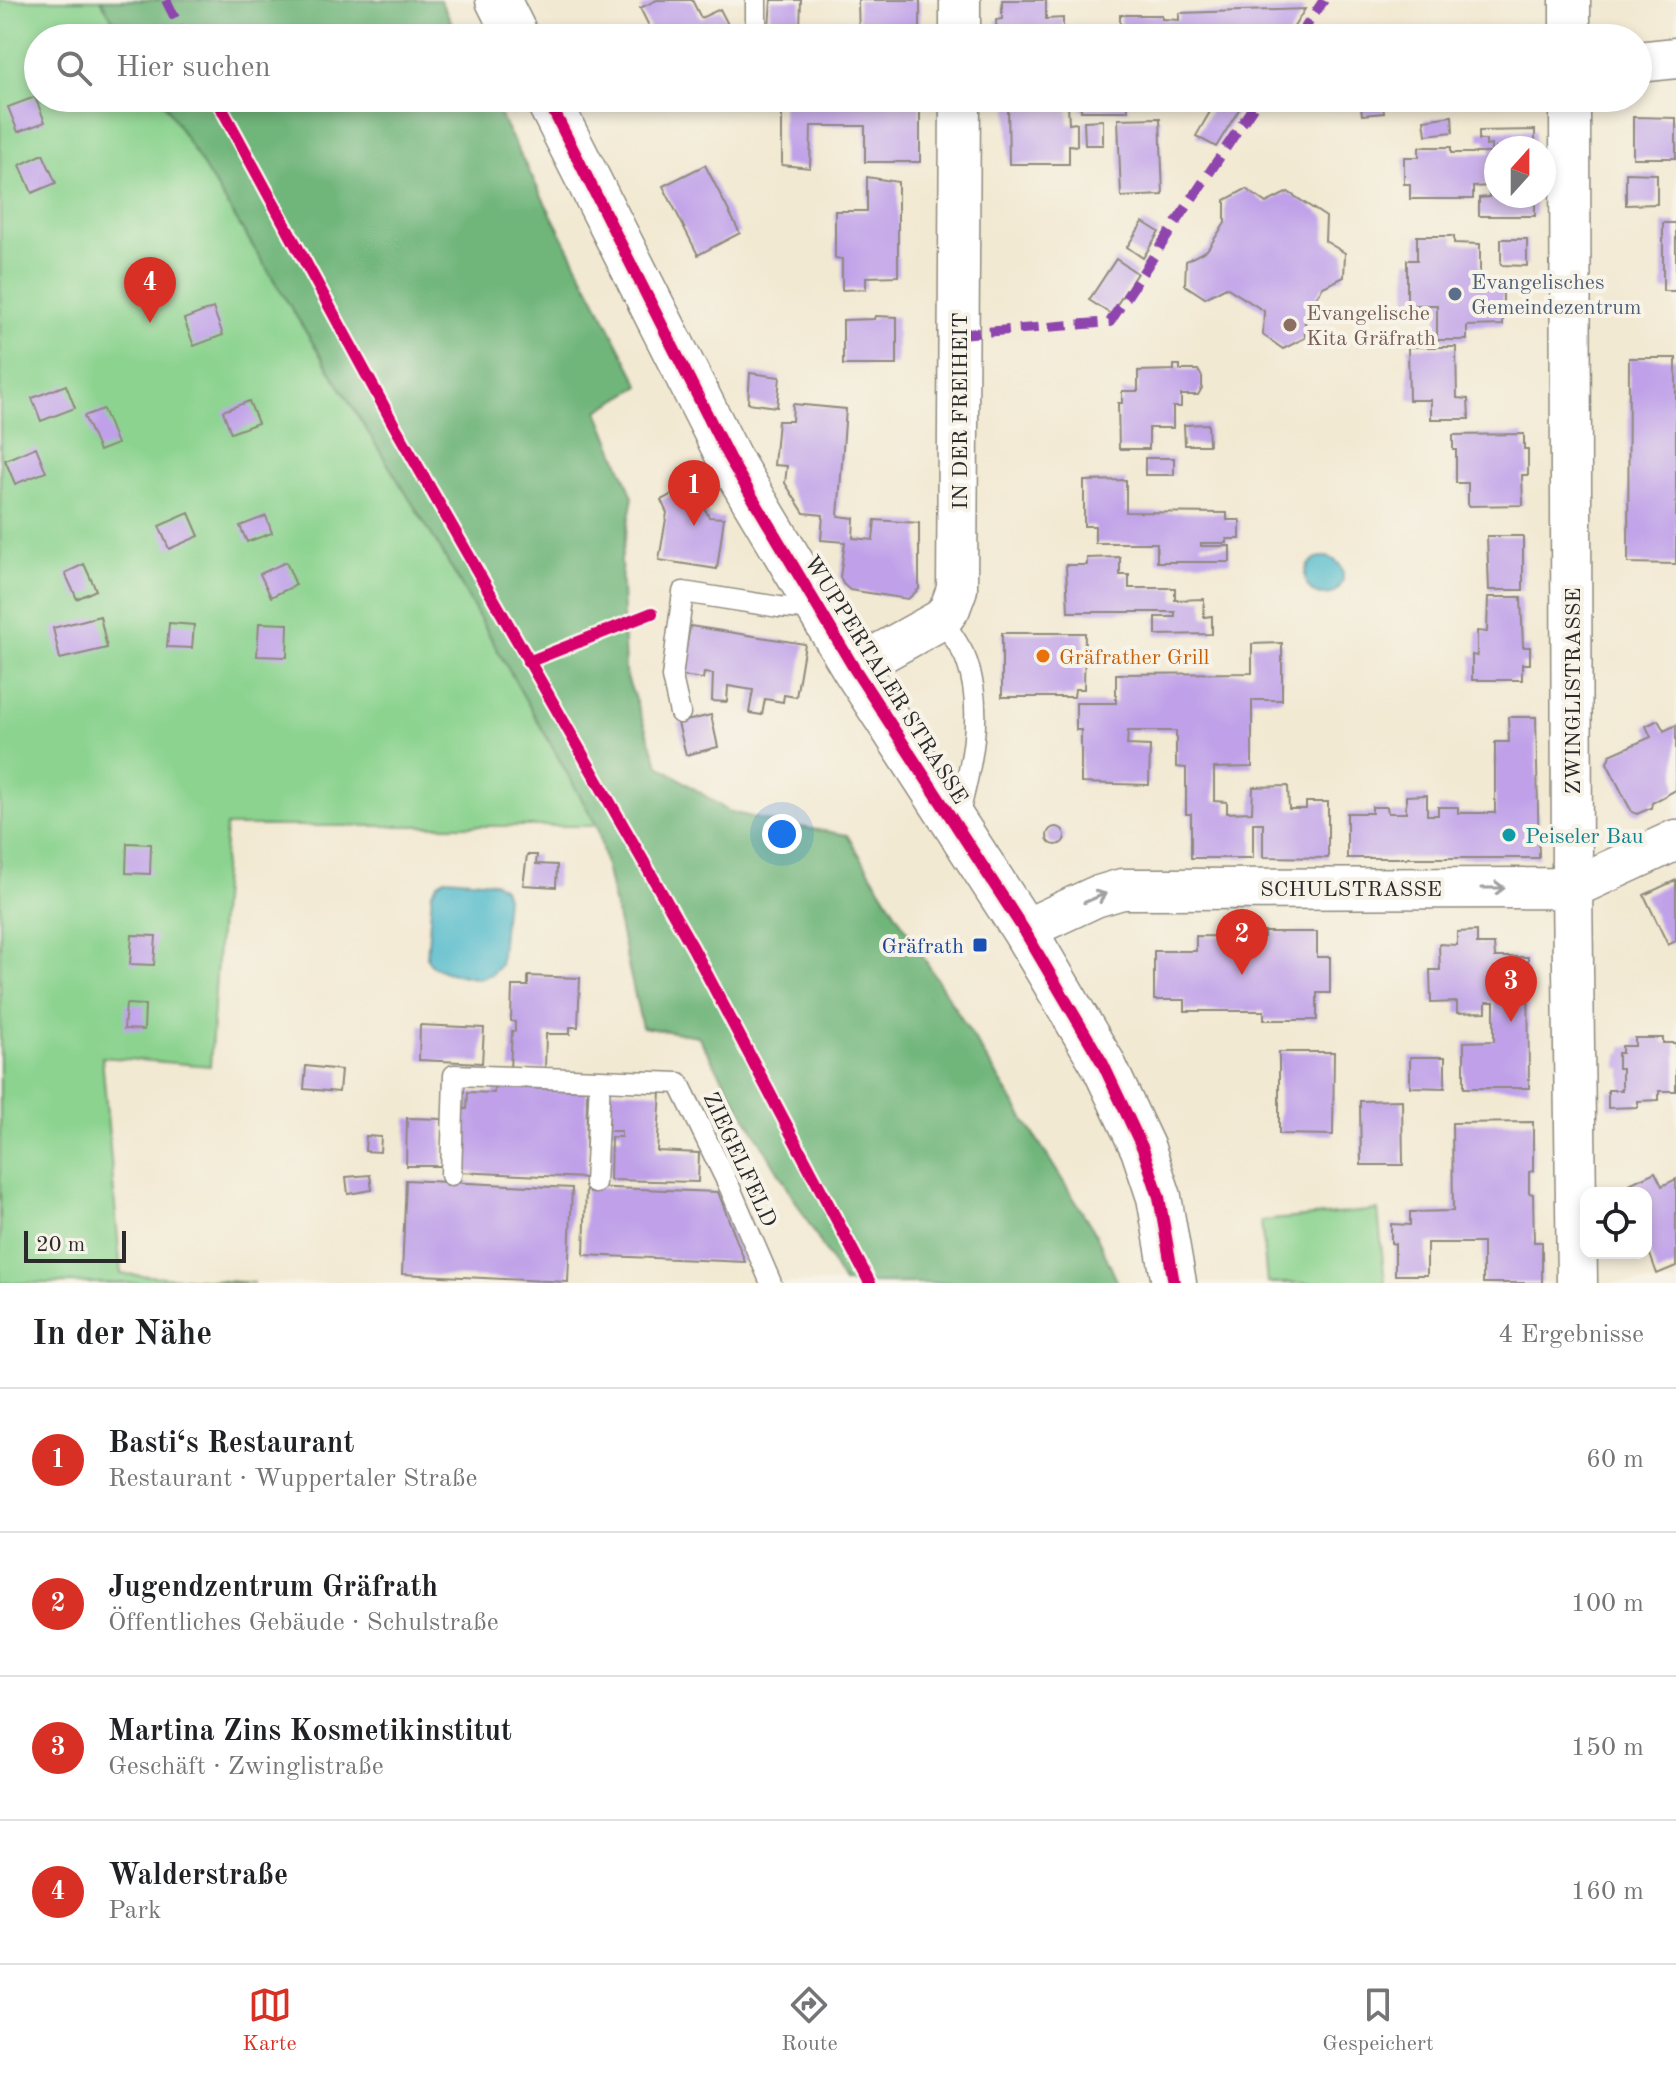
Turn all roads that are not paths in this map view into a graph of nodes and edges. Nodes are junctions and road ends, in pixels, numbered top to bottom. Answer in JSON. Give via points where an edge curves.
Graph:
{"nodes":[{"id":1,"x":498,"y":0,"type":"edge"},
{"id":2,"x":756,"y":0,"type":"edge"},
{"id":3,"x":960,"y":0,"type":"edge"},
{"id":4,"x":1570,"y":0,"type":"edge"},
{"id":5,"x":510,"y":24,"type":"edge"},
{"id":6,"x":756,"y":24,"type":"dead end"},
{"id":7,"x":960,"y":24,"type":"edge"},
{"id":8,"x":1570,"y":24,"type":"edge"},
{"id":9,"x":1676,"y":58,"type":"edge"},
{"id":10,"x":1652,"y":61,"type":"edge"},
{"id":11,"x":554,"y":112,"type":"edge"},
{"id":12,"x":960,"y":112,"type":"edge"},
{"id":13,"x":1570,"y":112,"type":"edge"},
{"id":14,"x":819,"y":610,"type":"junction"},
{"id":15,"x":942,"y":619,"type":"junction"},
{"id":16,"x":854,"y":668,"type":"junction"},
{"id":17,"x":680,"y":713,"type":"dead end"},
{"id":18,"x":956,"y":828,"type":"junction"},
{"id":19,"x":1676,"y":840,"type":"edge"},
{"id":20,"x":1572,"y":888,"type":"junction"},
{"id":21,"x":1024,"y":930,"type":"junction"},
{"id":22,"x":600,"y":1080,"type":"junction"},
{"id":23,"x":451,"y":1175,"type":"dead end"},
{"id":24,"x":595,"y":1183,"type":"dead end"},
{"id":25,"x":771,"y":1283,"type":"edge"},
{"id":26,"x":1174,"y":1283,"type":"edge"},
{"id":27,"x":1577,"y":1283,"type":"edge"}],
"edges":[{"from":1,"to":5,"type":"main road"},
{"from":2,"to":6,"type":"lane"},
{"from":3,"to":7,"type":"street"},
{"from":4,"to":8,"type":"street"},
{"from":9,"to":10,"type":"street"},
{"from":11,"to":14,"type":"main road","name":"WUPPERTALER STRASSE","via":[[729,458]]},
{"from":12,"to":15,"type":"street","name":"IN DER FREIHEIT","via":[[958,578]]},
{"from":13,"to":20,"type":"street","name":"ZWINGLISTRASSE"},
{"from":14,"to":16,"type":"main road","name":"WUPPERTALER STRASSE"},
{"from":14,"to":17,"type":"lane","via":[[683,592],[672,677]]},
{"from":15,"to":16,"type":"street"},
{"from":15,"to":18,"type":"lane","via":[[966,659],[975,688],[968,782]]},
{"from":16,"to":18,"type":"main road","name":"WUPPERTALER STRASSE"},
{"from":18,"to":21,"type":"main road","name":"WUPPERTALER STRASSE"},
{"from":19,"to":20,"type":"street","name":"SCHULSTRASSE"},
{"from":21,"to":20,"type":"street","name":"SCHULSTRASSE","one_way":true,"via":[[1122,889]]},
{"from":20,"to":27,"type":"street","name":"ZWINGLISTRASSE"},
{"from":21,"to":26,"type":"main road","name":"WUPPERTALER STRASSE","via":[[1103,1064],[1143,1149],[1159,1197]]},
{"from":22,"to":23,"type":"lane","name":"ZIEGELFELD","via":[[454,1075]]},
{"from":22,"to":24,"type":"lane"},
{"from":22,"to":25,"type":"lane","name":"ZIEGELFELD","via":[[679,1083]]}]}
